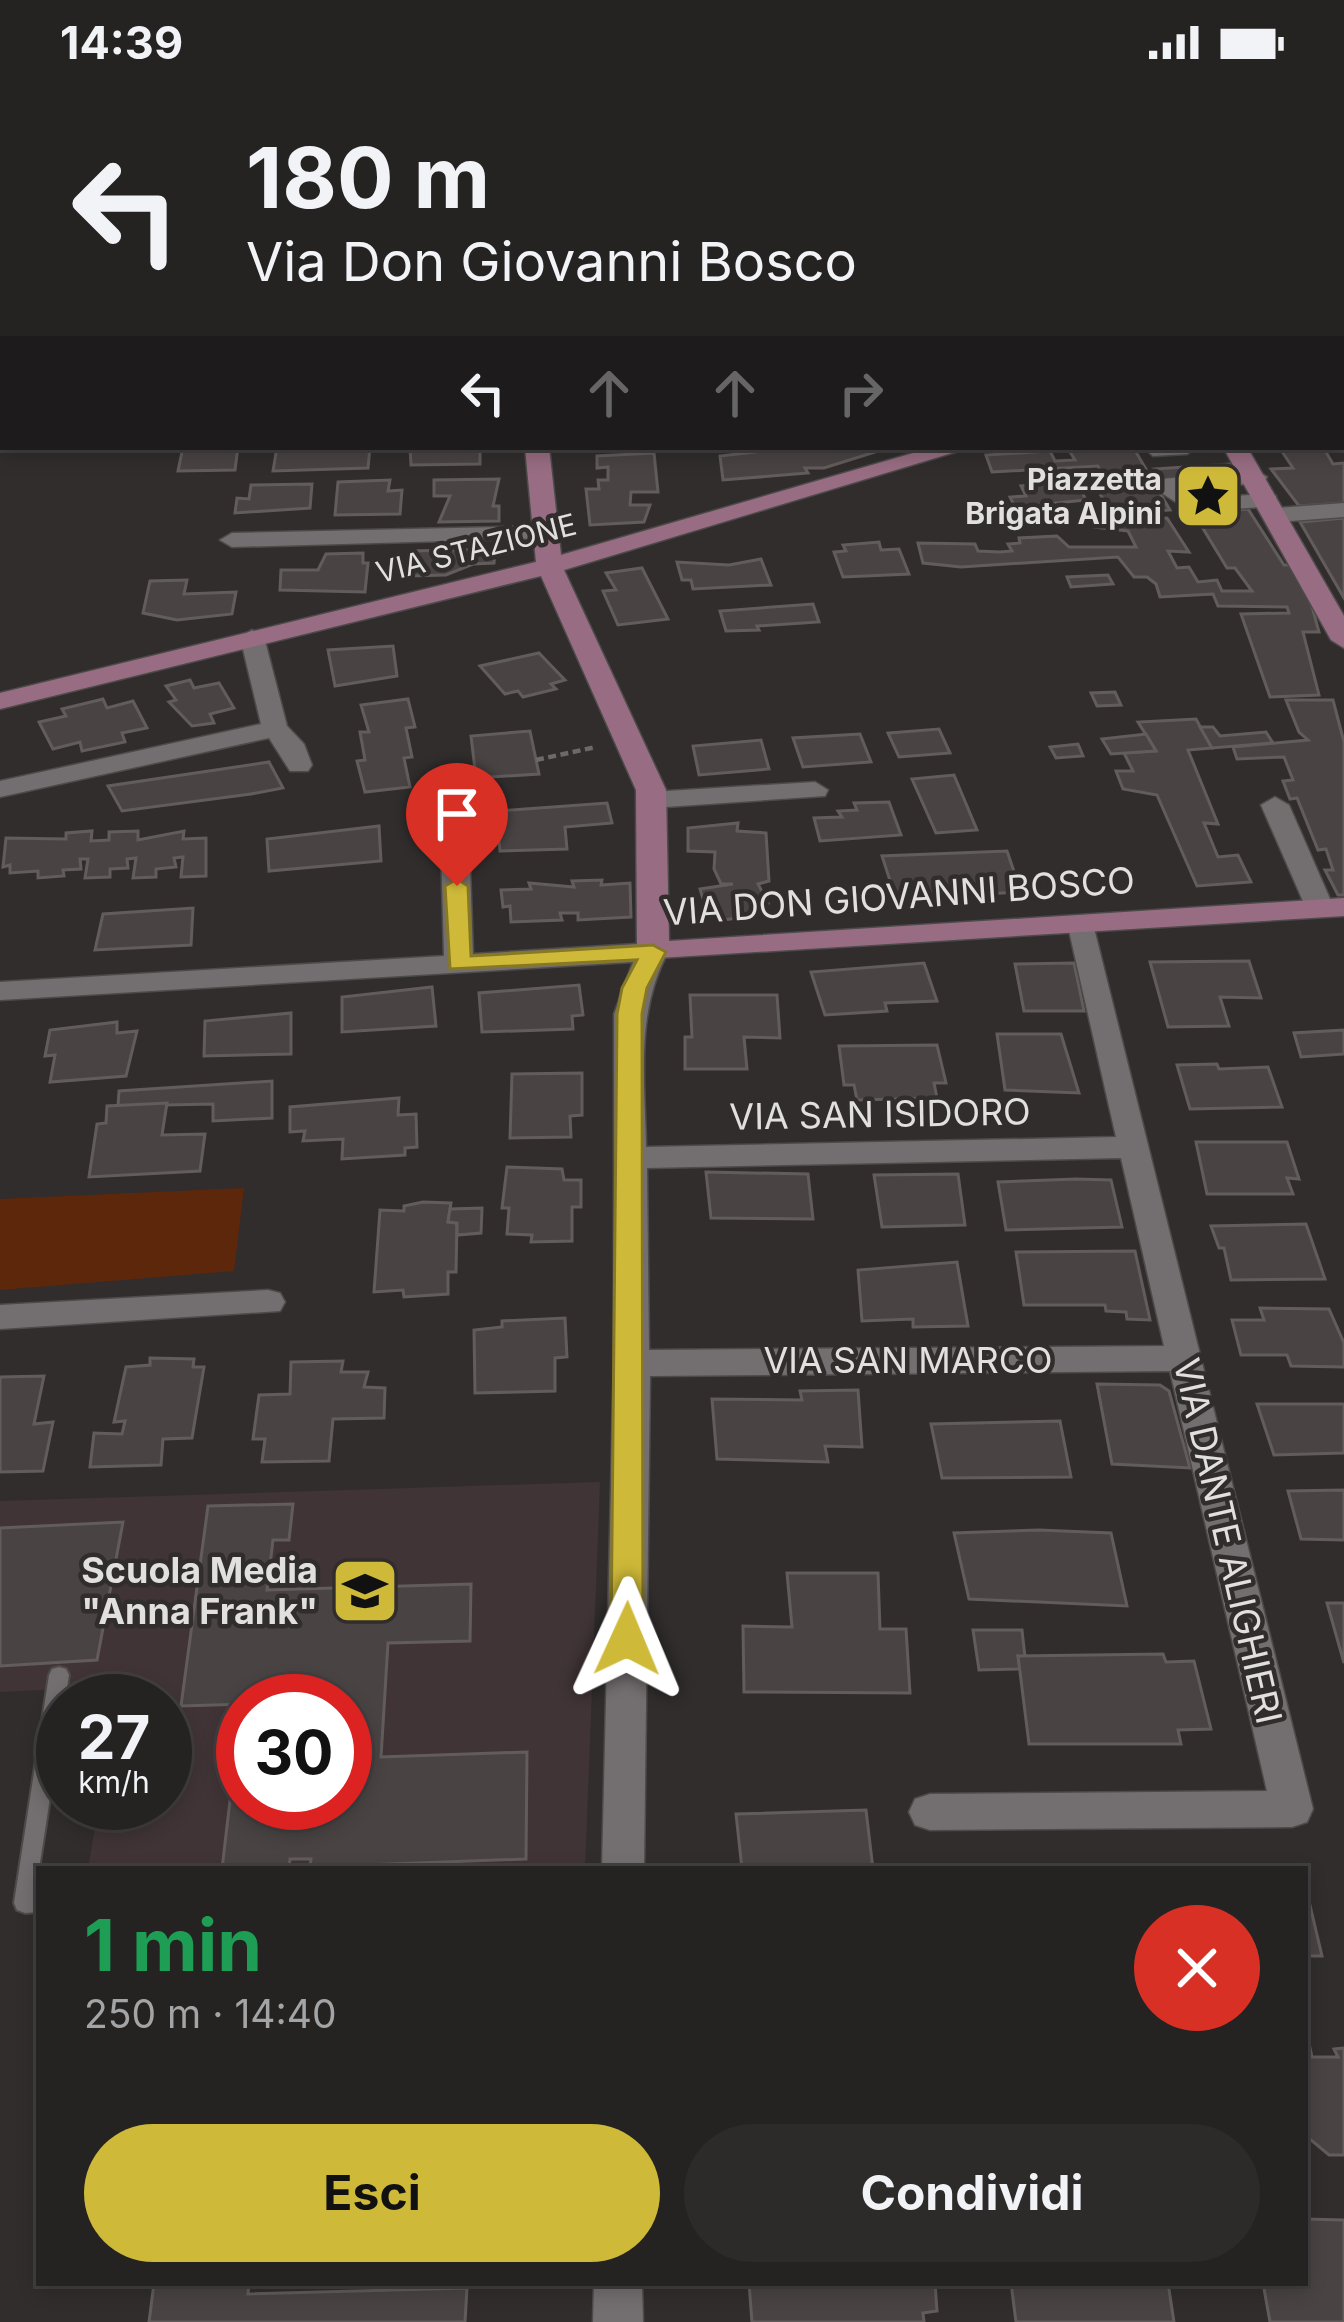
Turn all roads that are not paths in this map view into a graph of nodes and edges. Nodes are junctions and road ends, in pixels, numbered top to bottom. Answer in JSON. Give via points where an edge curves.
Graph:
{"nodes":[{"id":1,"x":537,"y":450,"type":"edge"},
{"id":2,"x":950,"y":450,"type":"edge"},
{"id":3,"x":1237,"y":450,"type":"edge"},
{"id":4,"x":1267,"y":498,"type":"junction"},
{"id":5,"x":1344,"y":509,"type":"edge"},
{"id":6,"x":545,"y":533,"type":"junction"},
{"id":7,"x":232,"y":541,"type":"dead end"},
{"id":8,"x":549,"y":566,"type":"junction"},
{"id":9,"x":1341,"y":625,"type":"edge"},
{"id":10,"x":252,"y":637,"type":"junction"},
{"id":11,"x":1,"y":700,"type":"edge"},
{"id":12,"x":275,"y":729,"type":"junction"},
{"id":13,"x":298,"y":765,"type":"dead end"},
{"id":14,"x":0,"y":789,"type":"edge"},
{"id":15,"x":815,"y":790,"type":"dead end"},
{"id":16,"x":651,"y":800,"type":"junction"},
{"id":17,"x":1275,"y":805,"type":"dead end"},
{"id":18,"x":454,"y":809,"type":"dead end"},
{"id":19,"x":1332,"y":908,"type":"edge"},
{"id":20,"x":1081,"y":922,"type":"junction"},
{"id":21,"x":653,"y":952,"type":"junction"},
{"id":22,"x":459,"y":964,"type":"junction"},
{"id":23,"x":0,"y":991,"type":"edge"},
{"id":24,"x":1134,"y":1148,"type":"junction"},
{"id":25,"x":628,"y":1158,"type":"junction"},
{"id":26,"x":268,"y":1303,"type":"dead end"},
{"id":27,"x":0,"y":1317,"type":"edge"},
{"id":28,"x":1184,"y":1358,"type":"junction"},
{"id":29,"x":632,"y":1363,"type":"junction"},
{"id":30,"x":931,"y":1812,"type":"dead end"},
{"id":31,"x":36,"y":1829,"type":"edge"},
{"id":32,"x":623,"y":1866,"type":"edge"},
{"id":33,"x":36,"y":1902,"type":"edge"},
{"id":34,"x":618,"y":2286,"type":"edge"},
{"id":35,"x":618,"y":2322,"type":"edge"}],
"edges":[{"from":1,"to":6,"type":"main road"},
{"from":2,"to":8,"type":"main road","name":"VIA STAZIONE"},
{"from":3,"to":4,"type":"main road"},
{"from":4,"to":5,"type":"street"},
{"from":4,"to":9,"type":"main road"},
{"from":6,"to":7,"type":"street"},
{"from":6,"to":8,"type":"main road"},
{"from":8,"to":10,"type":"main road","name":"VIA STAZIONE"},
{"from":8,"to":16,"type":"main road"},
{"from":10,"to":11,"type":"main road","name":"VIA STAZIONE"},
{"from":10,"to":12,"type":"street"},
{"from":12,"to":13,"type":"street"},
{"from":12,"to":14,"type":"street"},
{"from":15,"to":16,"type":"street"},
{"from":16,"to":21,"type":"main road"},
{"from":17,"to":19,"type":"street"},
{"from":18,"to":22,"type":"street"},
{"from":19,"to":20,"type":"main road","name":"VIA DON GIOVANNI BOSCO"},
{"from":20,"to":21,"type":"main road","name":"VIA DON GIOVANNI BOSCO"},
{"from":20,"to":24,"type":"street","name":"VIA DANTE ALIGHIERI"},
{"from":21,"to":22,"type":"street","name":"VIA DON GIOVANNI BOSCO"},
{"from":21,"to":25,"type":"street","via":[[629,1014]]},
{"from":22,"to":23,"type":"street","name":"VIA DON GIOVANNI BOSCO"},
{"from":24,"to":25,"type":"street","name":"VIA SAN ISIDORO"},
{"from":24,"to":28,"type":"street","name":"VIA DANTE ALIGHIERI"},
{"from":25,"to":29,"type":"street"},
{"from":26,"to":27,"type":"street"},
{"from":28,"to":29,"type":"street","name":"VIA SAN MARCO"},
{"from":28,"to":30,"type":"street","name":"VIA DANTE ALIGHIERI","via":[[1292,1809]]},
{"from":29,"to":32,"type":"street"},
{"from":31,"to":33,"type":"lane","via":[[25,1903]]},
{"from":34,"to":35,"type":"street"}]}
